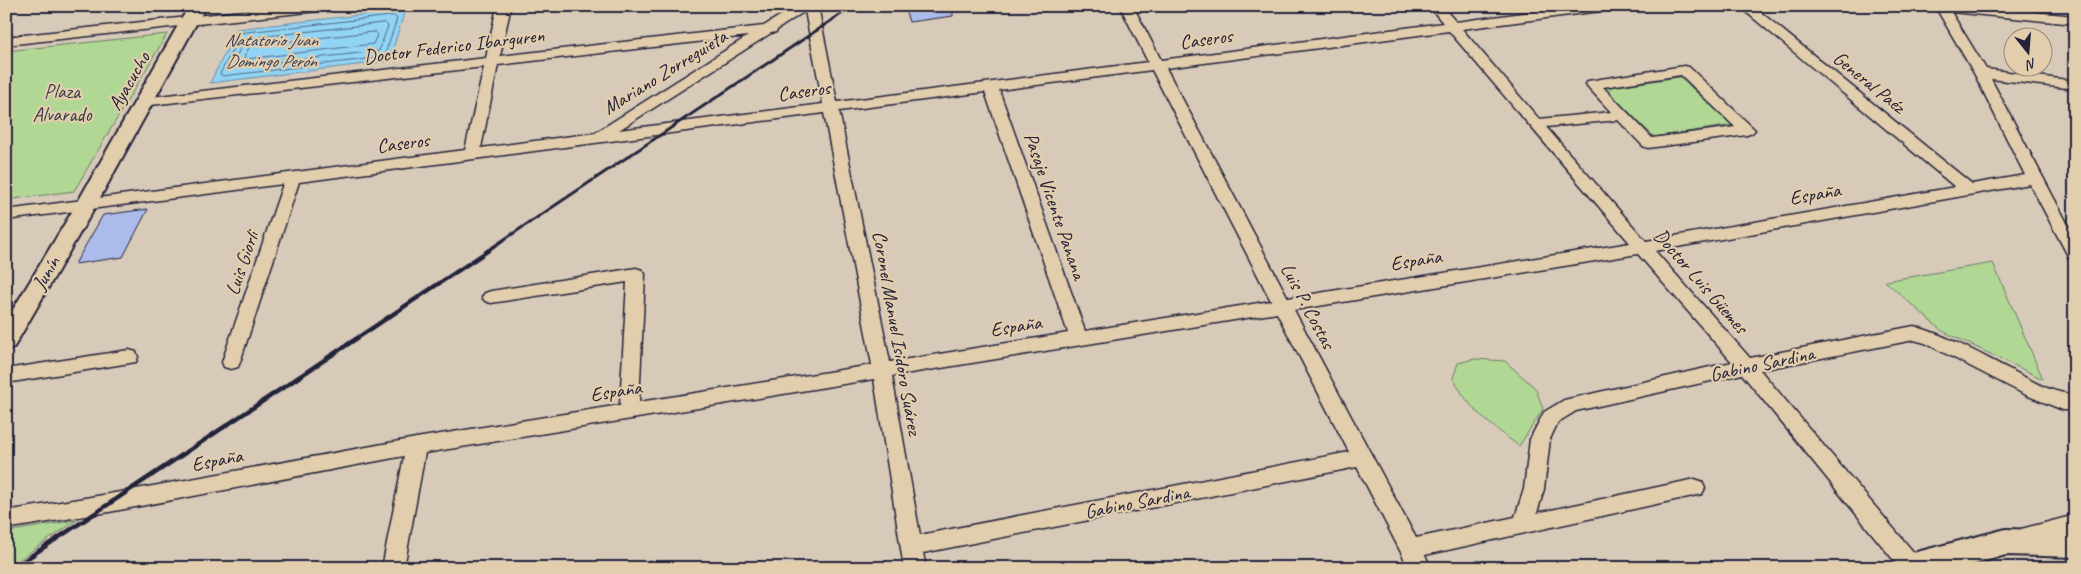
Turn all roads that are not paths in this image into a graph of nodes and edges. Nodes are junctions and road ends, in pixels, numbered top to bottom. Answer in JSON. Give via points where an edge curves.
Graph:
{"nodes":[{"id":1,"x":327,"y":6,"type":"edge"},
{"id":2,"x":504,"y":6,"type":"edge"},
{"id":3,"x":804,"y":6,"type":"edge"},
{"id":4,"x":811,"y":6,"type":"edge"},
{"id":5,"x":1126,"y":6,"type":"edge"},
{"id":6,"x":1435,"y":6,"type":"edge"},
{"id":7,"x":1608,"y":6,"type":"edge"},
{"id":8,"x":1745,"y":6,"type":"edge"},
{"id":9,"x":1941,"y":7,"type":"edge"},
{"id":10,"x":193,"y":14,"type":"edge"},
{"id":11,"x":2075,"y":20,"type":"edge"},
{"id":12,"x":1451,"y":26,"type":"junction"},
{"id":13,"x":770,"y":29,"type":"junction"},
{"id":14,"x":6,"y":41,"type":"edge"},
{"id":15,"x":492,"y":61,"type":"junction"},
{"id":16,"x":1158,"y":65,"type":"junction"},
{"id":17,"x":1981,"y":73,"type":"junction"},
{"id":18,"x":2075,"y":85,"type":"edge"},
{"id":19,"x":991,"y":87,"type":"junction"},
{"id":20,"x":142,"y":102,"type":"junction"},
{"id":21,"x":832,"y":107,"type":"junction"},
{"id":22,"x":1622,"y":115,"type":"junction"},
{"id":23,"x":1535,"y":124,"type":"junction"},
{"id":24,"x":597,"y":138,"type":"junction"},
{"id":25,"x":472,"y":154,"type":"junction"},
{"id":26,"x":293,"y":178,"type":"junction"},
{"id":27,"x":2034,"y":178,"type":"junction"},
{"id":28,"x":1968,"y":189,"type":"junction"},
{"id":29,"x":86,"y":205,"type":"junction"},
{"id":30,"x":6,"y":215,"type":"edge"},
{"id":31,"x":2057,"y":222,"type":"junction"},
{"id":32,"x":2075,"y":225,"type":"edge"},
{"id":33,"x":1643,"y":247,"type":"junction"},
{"id":34,"x":2075,"y":254,"type":"edge"},
{"id":35,"x":491,"y":297,"type":"dead end"},
{"id":36,"x":1281,"y":304,"type":"junction"},
{"id":37,"x":1079,"y":338,"type":"junction"},
{"id":38,"x":6,"y":341,"type":"edge"},
{"id":39,"x":129,"y":357,"type":"dead end"},
{"id":40,"x":231,"y":362,"type":"dead end"},
{"id":41,"x":1746,"y":366,"type":"junction"},
{"id":42,"x":882,"y":370,"type":"junction"},
{"id":43,"x":6,"y":376,"type":"edge"},
{"id":44,"x":2075,"y":402,"type":"edge"},
{"id":45,"x":629,"y":411,"type":"junction"},
{"id":46,"x":416,"y":446,"type":"junction"},
{"id":47,"x":1363,"y":458,"type":"junction"},
{"id":48,"x":1696,"y":488,"type":"dead end"},
{"id":49,"x":6,"y":520,"type":"edge"},
{"id":50,"x":2075,"y":524,"type":"edge"},
{"id":51,"x":1523,"y":526,"type":"junction"},
{"id":52,"x":2006,"y":542,"type":"junction"},
{"id":53,"x":2075,"y":544,"type":"edge"},
{"id":54,"x":911,"y":546,"type":"junction"},
{"id":55,"x":1415,"y":559,"type":"edge"},
{"id":56,"x":393,"y":568,"type":"edge"},
{"id":57,"x":915,"y":568,"type":"edge"},
{"id":58,"x":1911,"y":568,"type":"edge"}],
"edges":[{"from":1,"to":10,"type":"street"},
{"from":2,"to":15,"type":"street"},
{"from":3,"to":13,"type":"street","name":"Mariano Zorreguieta"},
{"from":4,"to":21,"type":"street","name":"Coronel Manuel Isidoro Suárez"},
{"from":5,"to":16,"type":"street","name":"Luis P. Costas"},
{"from":6,"to":12,"type":"street","name":"Doctor Luis Güemes"},
{"from":7,"to":12,"type":"street","name":"Caseros"},
{"from":8,"to":28,"type":"street","name":"General Paéz"},
{"from":9,"to":11,"type":"street"},
{"from":9,"to":17,"type":"street"},
{"from":10,"to":14,"type":"street"},
{"from":10,"to":20,"type":"street","name":"Ayacucho"},
{"from":12,"to":16,"type":"street","name":"Caseros"},
{"from":12,"to":23,"type":"street","name":"Doctor Luis Güemes"},
{"from":13,"to":15,"type":"street","name":"Doctor Federico Ibarguren"},
{"from":13,"to":24,"type":"street","name":"Mariano Zorreguieta"},
{"from":15,"to":20,"type":"street","name":"Doctor Federico Ibarguren"},
{"from":15,"to":25,"type":"street"},
{"from":16,"to":19,"type":"street","name":"Caseros"},
{"from":16,"to":36,"type":"street","name":"Luis P. Costas"},
{"from":17,"to":18,"type":"street"},
{"from":17,"to":27,"type":"street"},
{"from":19,"to":21,"type":"street","name":"Caseros"},
{"from":19,"to":37,"type":"street","name":"Pasaje Vicente Panana"},
{"from":20,"to":29,"type":"street","name":"Ayacucho"},
{"from":21,"to":24,"type":"street","name":"Caseros"},
{"from":21,"to":42,"type":"street","name":"Coronel Manuel Isidoro Suárez"},
{"from":22,"to":22,"type":"street","via":[[1593,84],[1684,70],[1747,130],[1648,143]]},
{"from":22,"to":23,"type":"street"},
{"from":23,"to":33,"type":"street","name":"Doctor Luis Güemes"},
{"from":24,"to":25,"type":"street","name":"Caseros"},
{"from":25,"to":26,"type":"street","name":"Caseros"},
{"from":26,"to":29,"type":"street","name":"Caseros"},
{"from":26,"to":40,"type":"street","name":"Luis Giorli"},
{"from":27,"to":28,"type":"street","name":"España"},
{"from":27,"to":31,"type":"street"},
{"from":28,"to":33,"type":"street","name":"España"},
{"from":29,"to":30,"type":"street","name":"Caseros"},
{"from":29,"to":38,"type":"street","name":"Junín"},
{"from":31,"to":32,"type":"street"},
{"from":31,"to":34,"type":"street"},
{"from":33,"to":36,"type":"street","name":"España"},
{"from":33,"to":41,"type":"street","name":"Doctor Luis Güemes"},
{"from":35,"to":45,"type":"street","via":[[636,274]]},
{"from":36,"to":37,"type":"street","name":"España"},
{"from":36,"to":47,"type":"street","name":"Luis P. Costas"},
{"from":37,"to":42,"type":"street","name":"España"},
{"from":39,"to":43,"type":"street"},
{"from":41,"to":44,"type":"street","name":"Gabino Sardina","via":[[1914,333],[1931,338],[2033,390],[2063,402]]},
{"from":41,"to":51,"type":"street","name":"Gabino Sardina","via":[[1571,405],[1551,417],[1540,439],[1534,489]]},
{"from":41,"to":58,"type":"street","name":"Doctor Luis Güemes"},
{"from":42,"to":45,"type":"street","name":"España"},
{"from":42,"to":54,"type":"street","name":"Coronel Manuel Isidoro Suárez"},
{"from":45,"to":46,"type":"street","name":"España"},
{"from":46,"to":49,"type":"street","name":"España"},
{"from":46,"to":56,"type":"street"},
{"from":47,"to":54,"type":"street","name":"Gabino Sardina"},
{"from":47,"to":55,"type":"street","name":"Luis P. Costas"},
{"from":48,"to":51,"type":"street"},
{"from":50,"to":52,"type":"street"},
{"from":51,"to":55,"type":"street"},
{"from":52,"to":53,"type":"main road"},
{"from":52,"to":58,"type":"main road"},
{"from":54,"to":57,"type":"street","name":"Coronel Manuel Isidoro Suárez"}]}
